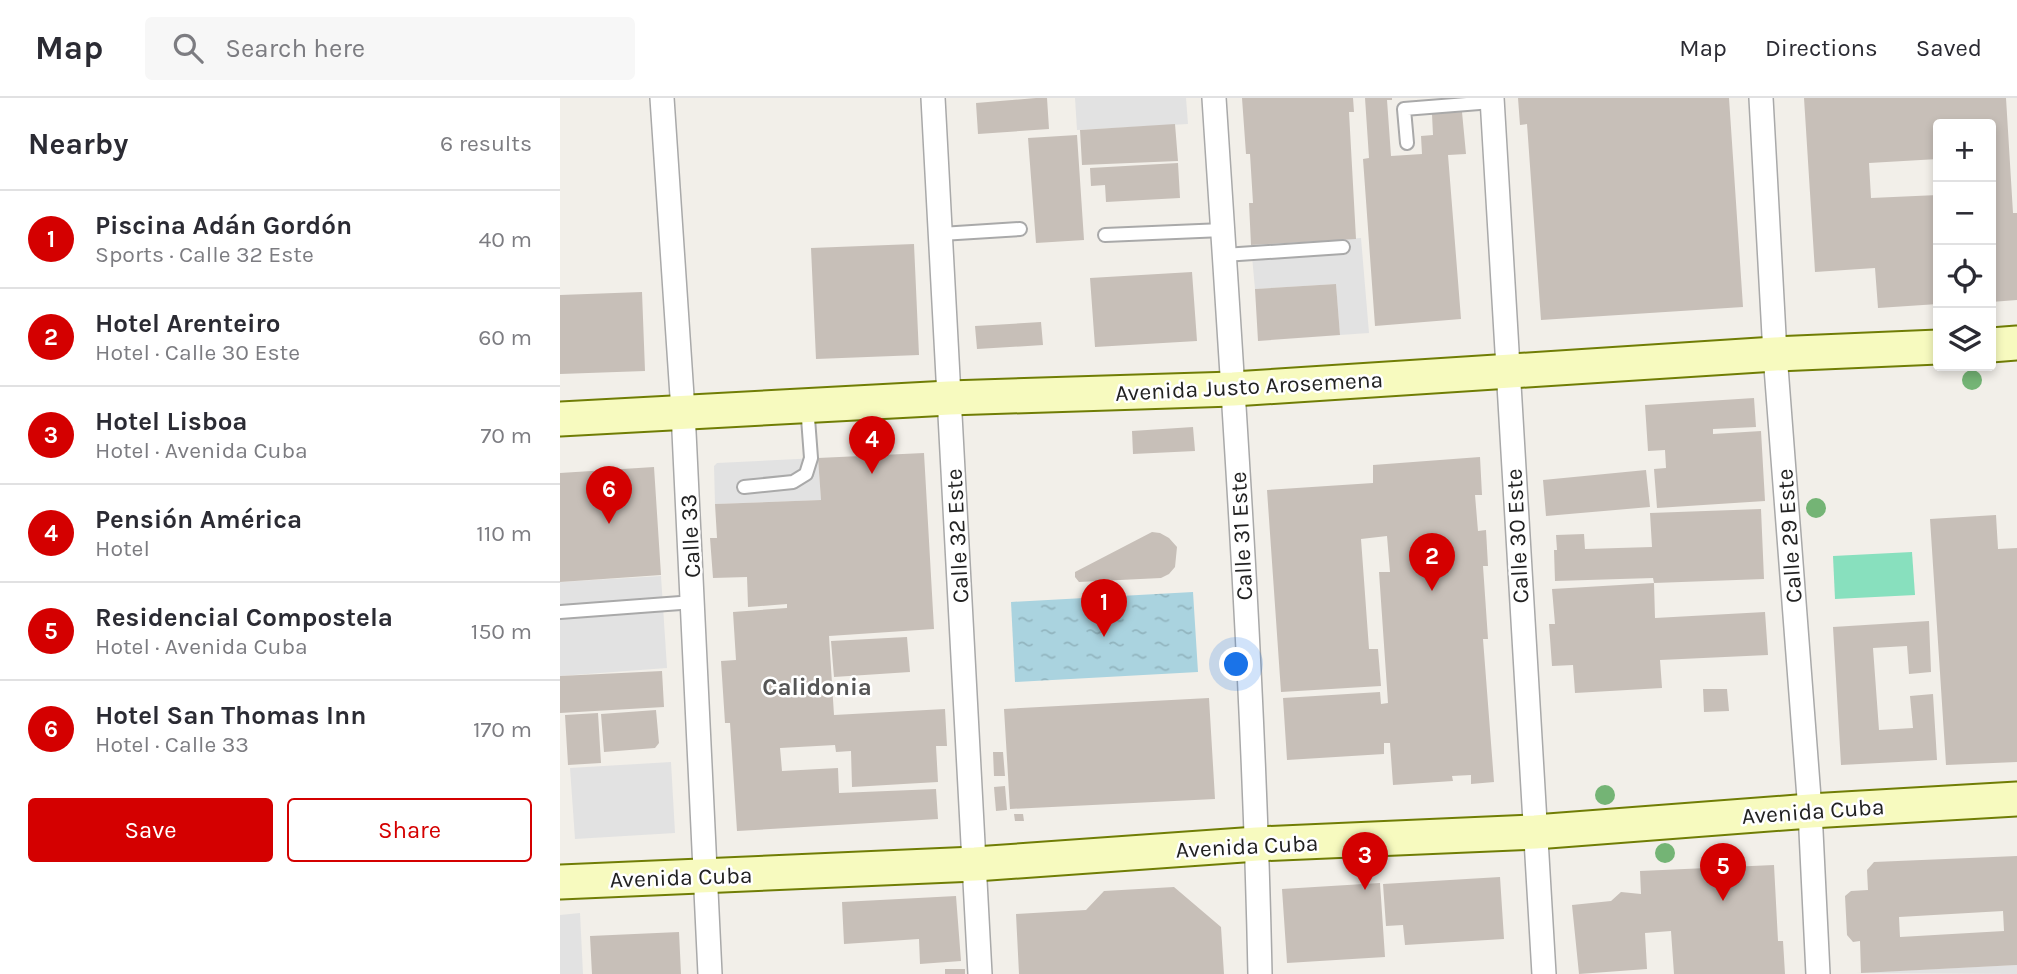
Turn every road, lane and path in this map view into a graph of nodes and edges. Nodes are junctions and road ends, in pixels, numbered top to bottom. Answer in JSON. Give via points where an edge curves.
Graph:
{"nodes":[{"id":1,"x":662,"y":98,"type":"edge"},
{"id":2,"x":933,"y":98,"type":"edge"},
{"id":3,"x":1214,"y":98,"type":"edge"},
{"id":4,"x":1760,"y":98,"type":"edge"},
{"id":5,"x":1492,"y":100,"type":"edge"},
{"id":6,"x":1407,"y":143,"type":"dead end"},
{"id":7,"x":1020,"y":229,"type":"dead end"},
{"id":8,"x":1223,"y":230,"type":"junction"},
{"id":9,"x":941,"y":234,"type":"junction"},
{"id":10,"x":1105,"y":235,"type":"dead end"},
{"id":11,"x":1343,"y":247,"type":"dead end"},
{"id":12,"x":1224,"y":255,"type":"junction"},
{"id":13,"x":2017,"y":343,"type":"edge"},
{"id":14,"x":1996,"y":345,"type":"edge"},
{"id":15,"x":1933,"y":347,"type":"edge"},
{"id":16,"x":1775,"y":354,"type":"junction"},
{"id":17,"x":1507,"y":372,"type":"junction"},
{"id":18,"x":1233,"y":389,"type":"junction"},
{"id":19,"x":949,"y":398,"type":"junction"},
{"id":20,"x":807,"y":405,"type":"junction"},
{"id":21,"x":684,"y":411,"type":"junction"},
{"id":22,"x":560,"y":419,"type":"edge"},
{"id":23,"x":744,"y":487,"type":"dead end"},
{"id":24,"x":694,"y":602,"type":"junction"},
{"id":25,"x":560,"y":612,"type":"edge"},
{"id":26,"x":2017,"y":799,"type":"edge"},
{"id":27,"x":1810,"y":811,"type":"junction"},
{"id":28,"x":1535,"y":832,"type":"junction"},
{"id":29,"x":1258,"y":845,"type":"junction"},
{"id":30,"x":975,"y":864,"type":"junction"},
{"id":31,"x":706,"y":877,"type":"junction"},
{"id":32,"x":560,"y":882,"type":"edge"},
{"id":33,"x":710,"y":974,"type":"edge"},
{"id":34,"x":980,"y":974,"type":"edge"},
{"id":35,"x":1260,"y":974,"type":"edge"},
{"id":36,"x":1544,"y":974,"type":"edge"},
{"id":37,"x":1818,"y":974,"type":"edge"}],
"edges":[{"from":1,"to":21,"type":"street","name":"Calle 33"},
{"from":2,"to":9,"type":"street","name":"Calle 32 Este"},
{"from":3,"to":8,"type":"street","name":"Calle 31 Este"},
{"from":4,"to":16,"type":"street","name":"Calle 29 Este"},
{"from":5,"to":6,"type":"lane","via":[[1404,109]]},
{"from":5,"to":17,"type":"street","name":"Calle 30 Este"},
{"from":7,"to":9,"type":"lane"},
{"from":8,"to":10,"type":"lane"},
{"from":8,"to":12,"type":"street","name":"Calle 31 Este"},
{"from":9,"to":19,"type":"street","name":"Calle 32 Este"},
{"from":11,"to":12,"type":"lane"},
{"from":12,"to":18,"type":"street","name":"Calle 31 Este"},
{"from":13,"to":14,"type":"street"},
{"from":15,"to":16,"type":"street","name":"Avenida Justo Arosemena"},
{"from":16,"to":17,"type":"street","name":"Avenida Justo Arosemena"},
{"from":16,"to":27,"type":"street","name":"Calle 29 Este"},
{"from":17,"to":18,"type":"street","name":"Avenida Justo Arosemena"},
{"from":17,"to":28,"type":"street","name":"Calle 30 Este"},
{"from":18,"to":19,"type":"street","name":"Avenida Justo Arosemena"},
{"from":18,"to":29,"type":"street","name":"Calle 31 Este"},
{"from":19,"to":20,"type":"street","name":"Avenida Justo Arosemena"},
{"from":19,"to":30,"type":"street","name":"Calle 32 Este"},
{"from":20,"to":21,"type":"street","name":"Avenida Justo Arosemena"},
{"from":20,"to":23,"type":"lane","via":[[811,458],[806,474],[793,482]]},
{"from":21,"to":22,"type":"street","name":"Avenida Justo Arosemena"},
{"from":21,"to":24,"type":"street","name":"Calle 33"},
{"from":24,"to":25,"type":"lane"},
{"from":24,"to":31,"type":"street","name":"Calle 33"},
{"from":26,"to":27,"type":"street","name":"Avenida Cuba"},
{"from":27,"to":28,"type":"street","name":"Avenida Cuba"},
{"from":27,"to":37,"type":"street","name":"Calle 29 Este"},
{"from":28,"to":29,"type":"street","name":"Avenida Cuba"},
{"from":28,"to":36,"type":"street","name":"Calle 30 Este"},
{"from":29,"to":30,"type":"street","name":"Avenida Cuba"},
{"from":29,"to":35,"type":"street","name":"Calle 31 Este"},
{"from":30,"to":31,"type":"street","name":"Avenida Cuba"},
{"from":30,"to":34,"type":"street","name":"Calle 32 Este"},
{"from":31,"to":32,"type":"street","name":"Avenida Cuba"},
{"from":31,"to":33,"type":"street","name":"Calle 33"}]}
